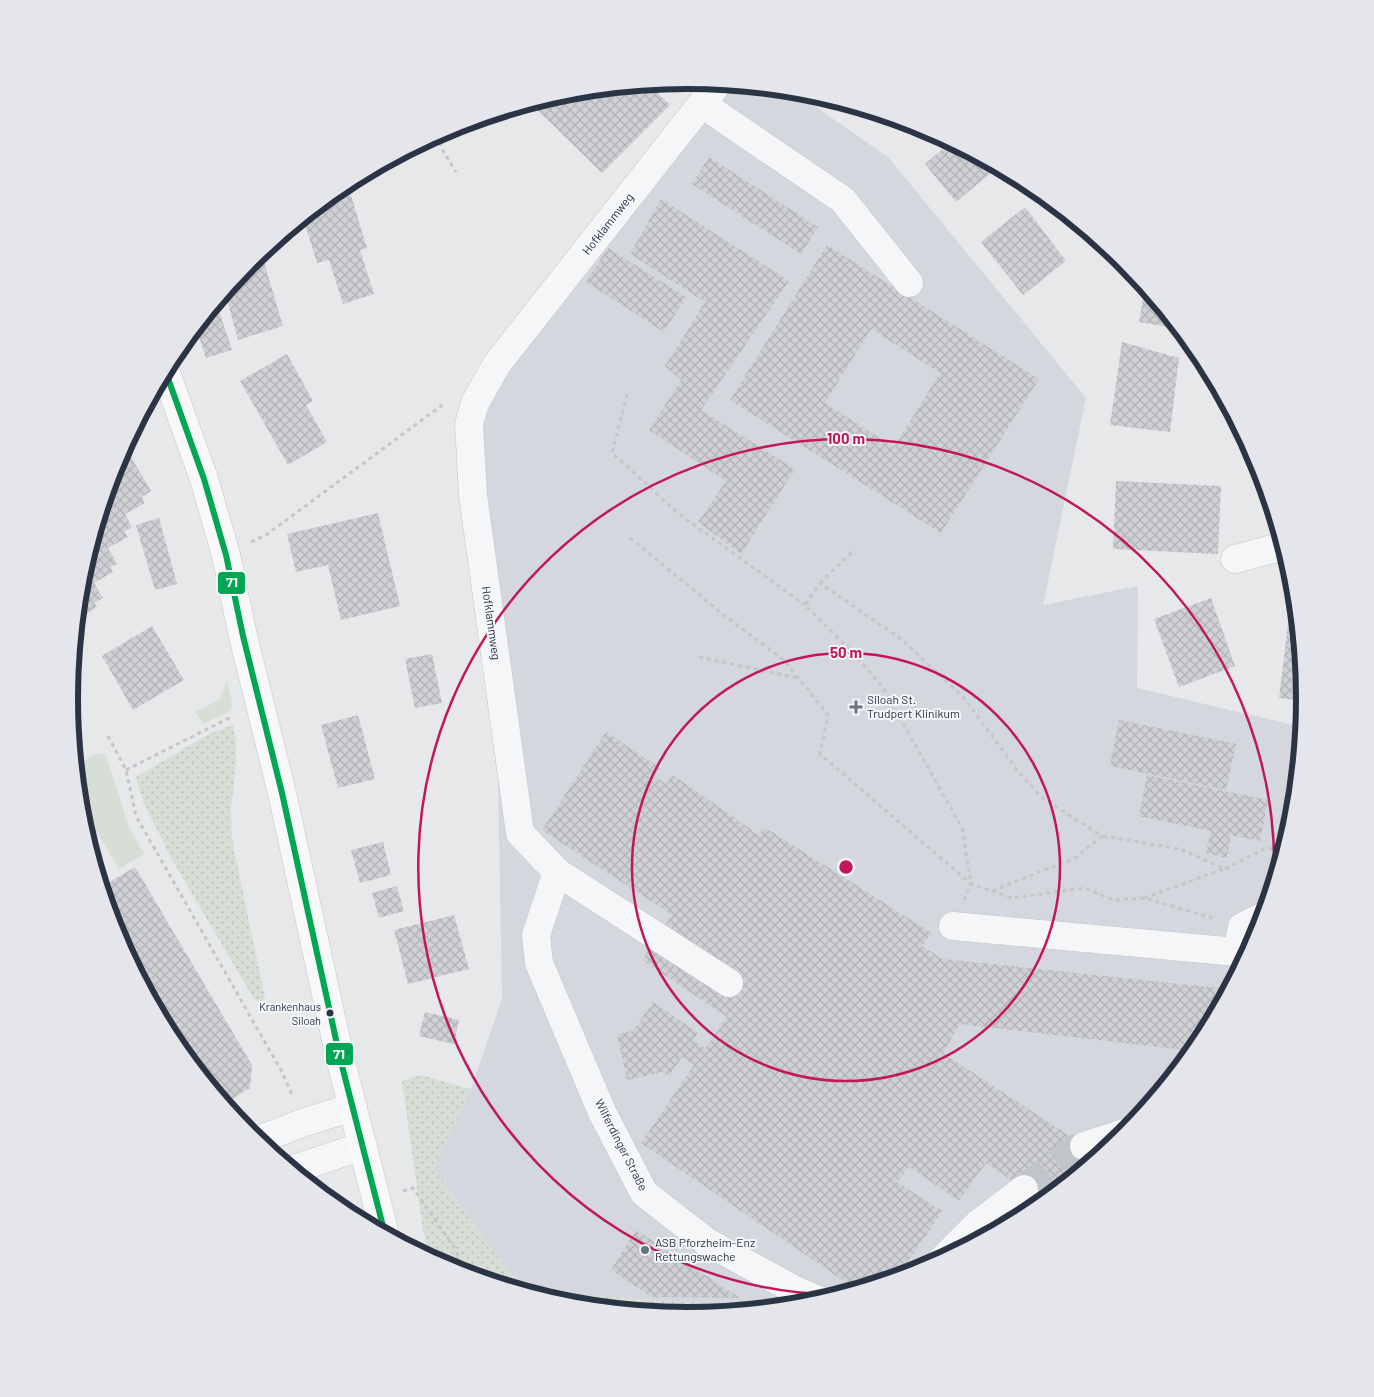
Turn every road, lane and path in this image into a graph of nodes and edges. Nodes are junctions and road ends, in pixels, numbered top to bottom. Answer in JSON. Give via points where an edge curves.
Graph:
{"nodes":[{"id":1,"x":710,"y":94,"type":"edge"},
{"id":2,"x":440,"y":141,"type":"edge"},
{"id":3,"x":456,"y":172,"type":"dead end"},
{"id":4,"x":909,"y":283,"type":"dead end"},
{"id":5,"x":168,"y":379,"type":"edge"},
{"id":6,"x":627,"y":394,"type":"dead end"},
{"id":7,"x":452,"y":397,"type":"dead end"},
{"id":8,"x":630,"y":538,"type":"dead end"},
{"id":9,"x":1278,"y":548,"type":"edge"},
{"id":10,"x":855,"y":549,"type":"dead end"},
{"id":11,"x":226,"y":555,"type":"junction"},
{"id":12,"x":1235,"y":560,"type":"dead end"},
{"id":13,"x":820,"y":583,"type":"junction"},
{"id":14,"x":805,"y":605,"type":"junction"},
{"id":15,"x":699,"y":657,"type":"dead end"},
{"id":16,"x":798,"y":678,"type":"junction"},
{"id":17,"x":260,"y":707,"type":"junction"},
{"id":18,"x":108,"y":736,"type":"dead end"},
{"id":19,"x":126,"y":770,"type":"junction"},
{"id":20,"x":1102,"y":836,"type":"junction"},
{"id":21,"x":1278,"y":848,"type":"edge"},
{"id":22,"x":1225,"y":869,"type":"junction"},
{"id":23,"x":557,"y":872,"type":"junction"},
{"id":24,"x":971,"y":884,"type":"junction"},
{"id":25,"x":992,"y":891,"type":"junction"},
{"id":26,"x":1144,"y":898,"type":"junction"},
{"id":27,"x":1253,"y":922,"type":"edge"},
{"id":28,"x":953,"y":926,"type":"joint"},
{"id":29,"x":729,"y":984,"type":"dead end"},
{"id":30,"x":353,"y":1107,"type":"junction"},
{"id":31,"x":302,"y":1123,"type":"junction"},
{"id":32,"x":265,"y":1138,"type":"edge"},
{"id":33,"x":1109,"y":1138,"type":"edge"},
{"id":34,"x":363,"y":1146,"type":"junction"},
{"id":35,"x":1084,"y":1146,"type":"tunnel mouth"},
{"id":36,"x":298,"y":1168,"type":"edge"},
{"id":37,"x":1024,"y":1188,"type":"tunnel mouth"},
{"id":38,"x":377,"y":1198,"type":"junction"},
{"id":39,"x":382,"y":1226,"type":"edge"},
{"id":40,"x":957,"y":1245,"type":"edge"},
{"id":41,"x":462,"y":1265,"type":"edge"},
{"id":42,"x":808,"y":1296,"type":"edge"}],
"edges":[{"from":1,"to":4,"type":"street","via":[[843,200]]},
{"from":1,"to":23,"type":"street","name":"Hofklammweg","via":[[497,364],[476,402],[469,424],[473,495],[520,833]]},
{"from":2,"to":3,"type":"path"},
{"from":5,"to":11,"type":"main road","via":[[204,479]]},
{"from":6,"to":14,"type":"path","via":[[612,453],[679,514]]},
{"from":7,"to":11,"type":"path","via":[[266,534]]},
{"from":8,"to":16,"type":"path","via":[[784,660]]},
{"from":9,"to":12,"type":"street"},
{"from":10,"to":13,"type":"path"},
{"from":11,"to":17,"type":"main road"},
{"from":13,"to":14,"type":"path"},
{"from":13,"to":20,"type":"path","via":[[901,639],[964,698],[1041,797]]},
{"from":14,"to":24,"type":"path","via":[[882,686],[962,828]]},
{"from":15,"to":16,"type":"path"},
{"from":16,"to":24,"type":"path","via":[[828,715],[820,754]]},
{"from":17,"to":19,"type":"path","via":[[238,713]]},
{"from":17,"to":30,"type":"main road"},
{"from":18,"to":19,"type":"path"},
{"from":19,"to":31,"type":"path","via":[[136,816],[288,1082]]},
{"from":20,"to":22,"type":"path","via":[[1180,850]]},
{"from":20,"to":25,"type":"path","via":[[1075,858]]},
{"from":21,"to":22,"type":"path","via":[[1264,849]]},
{"from":22,"to":26,"type":"path"},
{"from":23,"to":29,"type":"street","name":"Hofklammweg"},
{"from":23,"to":42,"type":"street","name":"Wilferdinger Straße","via":[[536,935],[539,963],[602,1112],[644,1193],[706,1242]]},
{"from":24,"to":25,"type":"path"},
{"from":24,"to":28,"type":"path"},
{"from":25,"to":26,"type":"path","via":[[1012,898],[1084,888],[1114,900]]},
{"from":26,"to":27,"type":"path"},
{"from":27,"to":28,"type":"street","via":[[1237,952]]},
{"from":30,"to":31,"type":"street"},
{"from":30,"to":34,"type":"main road"},
{"from":31,"to":32,"type":"street"},
{"from":33,"to":35,"type":"street"},
{"from":34,"to":36,"type":"street"},
{"from":34,"to":38,"type":"main road"},
{"from":37,"to":40,"type":"street"},
{"from":38,"to":39,"type":"main road"},
{"from":38,"to":41,"type":"path","via":[[412,1188],[456,1250]]}]}
